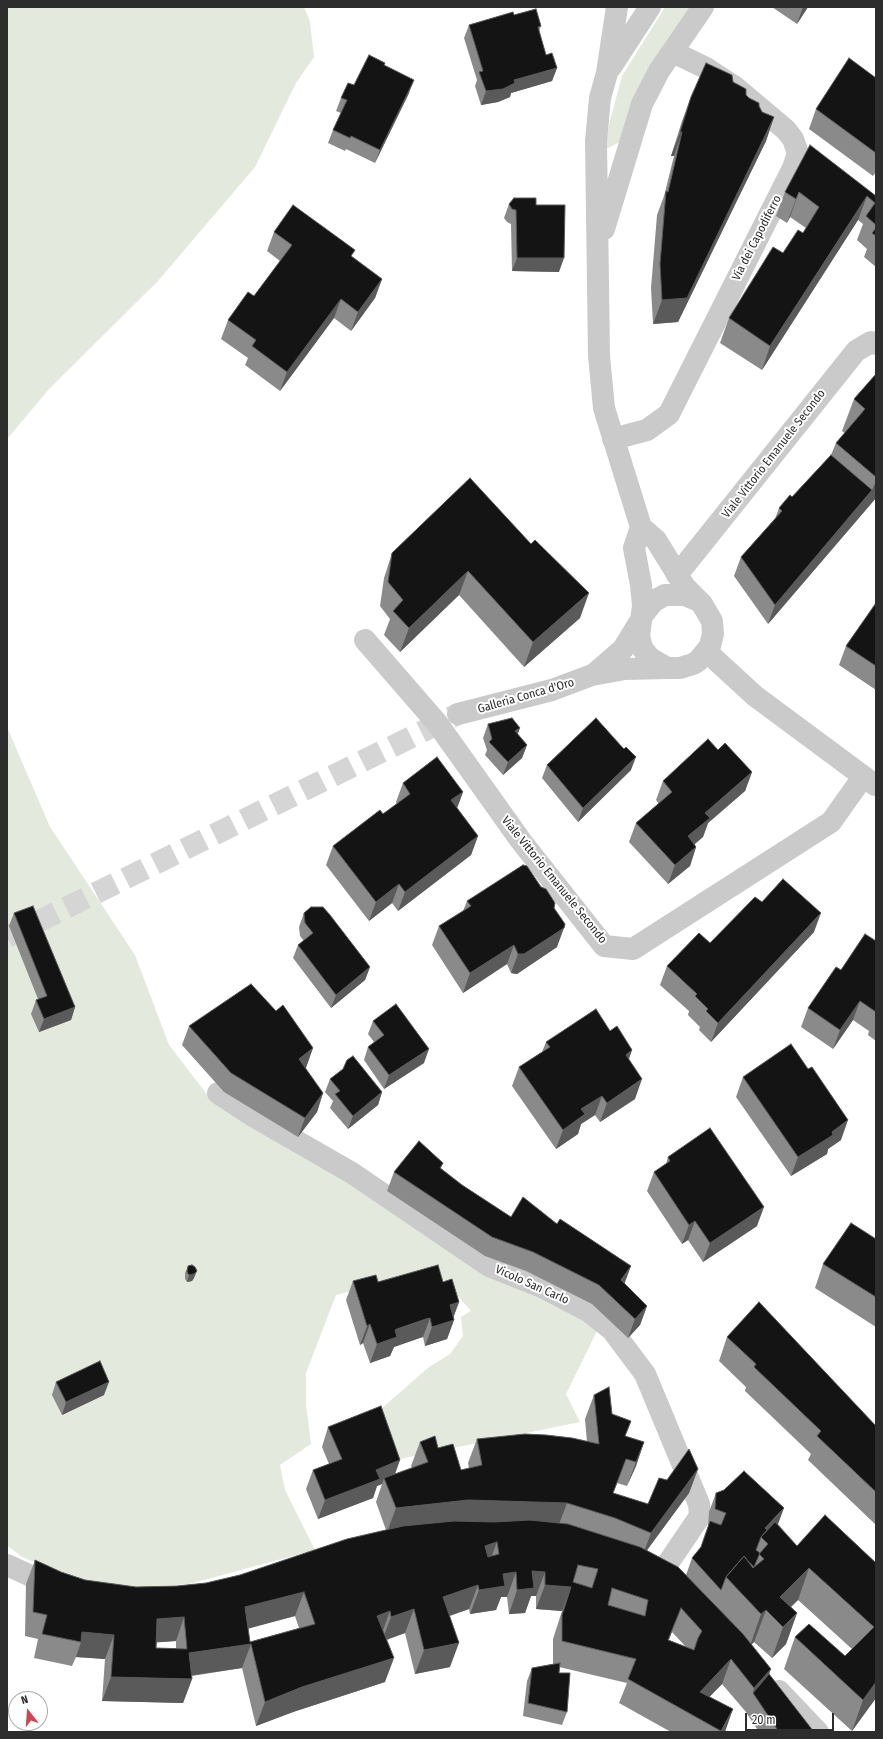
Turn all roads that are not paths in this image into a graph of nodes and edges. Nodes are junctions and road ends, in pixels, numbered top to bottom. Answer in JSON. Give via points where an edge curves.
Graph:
{"nodes":[{"id":1,"x":618,"y":7,"type":"edge"},
{"id":2,"x":650,"y":7,"type":"edge"},
{"id":3,"x":703,"y":7,"type":"edge"},
{"id":4,"x":673,"y":52,"type":"junction"},
{"id":5,"x":607,"y":73,"type":"junction"},
{"id":6,"x":598,"y":251,"type":"junction"},
{"id":7,"x":876,"y":344,"type":"edge"},
{"id":8,"x":613,"y":439,"type":"junction"},
{"id":9,"x":641,"y":527,"type":"junction"},
{"id":10,"x":677,"y":574,"type":"junction"},
{"id":11,"x":697,"y":600,"type":"junction"},
{"id":12,"x":640,"y":620,"type":"junction"},
{"id":13,"x":365,"y":640,"type":"dead end"},
{"id":14,"x":707,"y":652,"type":"junction"},
{"id":15,"x":667,"y":668,"type":"junction"},
{"id":16,"x":592,"y":675,"type":"junction"},
{"id":17,"x":458,"y":714,"type":"tunnel mouth"},
{"id":18,"x":870,"y":781,"type":"edge"},
{"id":19,"x":218,"y":1093,"type":"dead end"},
{"id":20,"x":7,"y":1565,"type":"edge"},
{"id":21,"x":642,"y":1565,"type":"edge"},
{"id":22,"x":80,"y":1592,"type":"edge"},
{"id":23,"x":765,"y":1677,"type":"edge"},
{"id":24,"x":818,"y":1732,"type":"edge"}],
"edges":[{"from":1,"to":5,"type":"street"},
{"from":2,"to":5,"type":"street"},
{"from":3,"to":4,"type":"street"},
{"from":4,"to":6,"type":"street","via":[[659,71],[642,104]]},
{"from":4,"to":8,"type":"street","name":"Via dei Capodiferro","via":[[706,68],[735,87],[786,130],[793,139],[798,153],[790,175],[669,414],[647,430]]},
{"from":5,"to":6,"type":"street","via":[[600,98],[596,134]]},
{"from":6,"to":8,"type":"street","via":[[599,356],[604,408]]},
{"from":7,"to":10,"type":"street","name":"Viale Vittorio Emanuele Secondo","via":[[871,342],[856,351]]},
{"from":8,"to":9,"type":"street"},
{"from":9,"to":10,"type":"street","via":[[656,540]]},
{"from":9,"to":12,"type":"street","via":[[634,548],[643,606]]},
{"from":10,"to":11,"type":"street"},
{"from":11,"to":12,"type":"street","via":[[685,595],[665,595],[654,601]]},
{"from":11,"to":14,"type":"street","via":[[712,621],[713,634]]},
{"from":12,"to":15,"type":"street","via":[[639,636],[642,648],[650,658]]},
{"from":12,"to":16,"type":"street","name":"Galleria Conca d'Oro","via":[[623,648]]},
{"from":13,"to":18,"type":"street","name":"Viale Vittorio Emanuele Secondo","via":[[437,723],[521,841],[604,946],[633,949],[831,822]]},
{"from":14,"to":15,"type":"street","via":[[692,664],[680,668]]},
{"from":14,"to":18,"type":"street","name":"Viale Vittorio Emanuele Secondo","via":[[755,696]]},
{"from":15,"to":16,"type":"street","name":"Galleria Conca d'Oro","via":[[625,669]]},
{"from":16,"to":17,"type":"street","name":"Galleria Conca d'Oro","via":[[552,690]]},
{"from":19,"to":21,"type":"street","name":"Vicolo San Carlo","via":[[352,1174],[489,1266],[542,1287],[588,1311],[612,1330],[645,1374],[699,1504],[700,1516],[669,1577]]},
{"from":20,"to":22,"type":"street","via":[[57,1588]]},
{"from":23,"to":24,"type":"street"}]}
